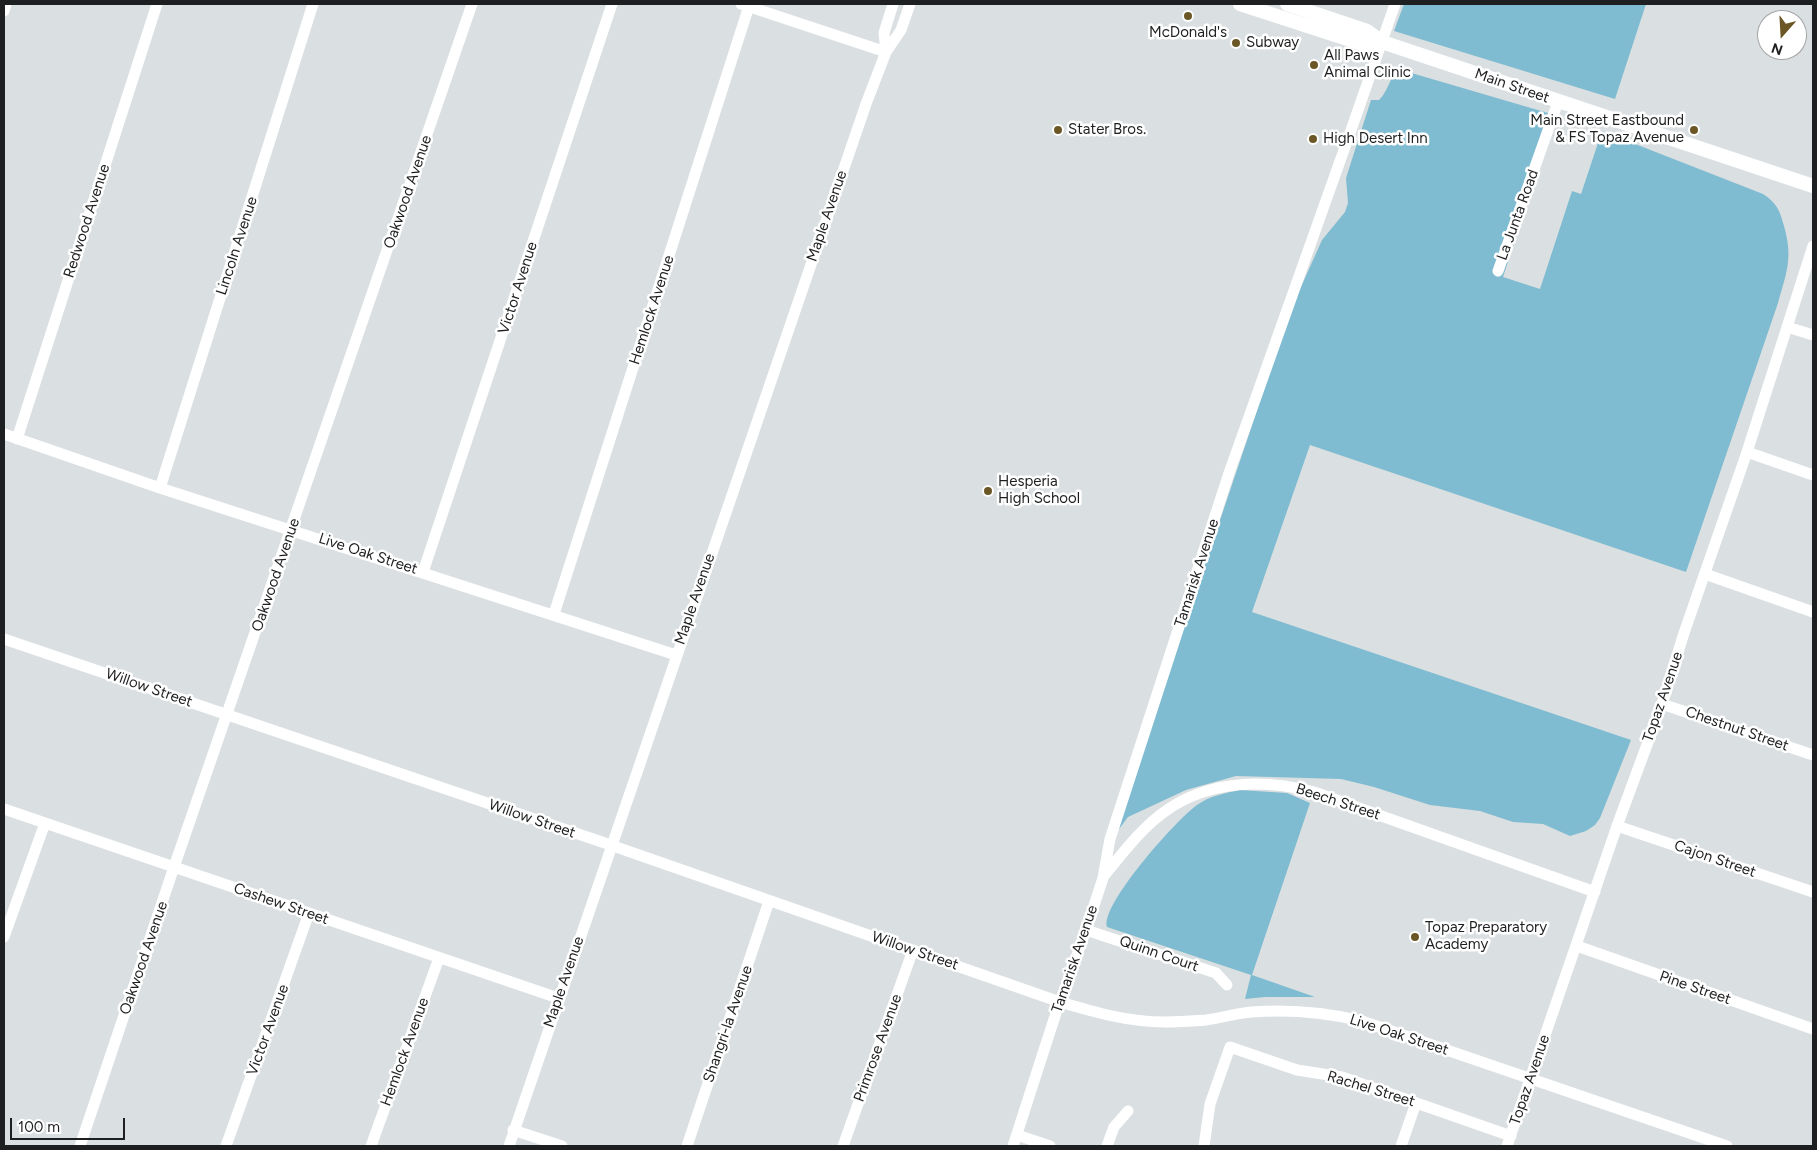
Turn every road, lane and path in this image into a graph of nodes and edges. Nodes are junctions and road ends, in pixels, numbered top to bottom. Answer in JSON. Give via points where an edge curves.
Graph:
{"nodes":[{"id":1,"x":6,"y":4,"type":"edge"},
{"id":2,"x":157,"y":4,"type":"edge"},
{"id":3,"x":313,"y":4,"type":"edge"},
{"id":4,"x":472,"y":4,"type":"edge"},
{"id":5,"x":612,"y":4,"type":"edge"},
{"id":6,"x":893,"y":4,"type":"edge"},
{"id":7,"x":910,"y":4,"type":"edge"},
{"id":8,"x":1240,"y":4,"type":"edge"},
{"id":9,"x":1287,"y":4,"type":"edge"},
{"id":10,"x":1395,"y":4,"type":"edge"},
{"id":11,"x":745,"y":5,"type":"edge"},
{"id":12,"x":4,"y":11,"type":"edge"},
{"id":13,"x":1382,"y":42,"type":"junction"},
{"id":14,"x":886,"y":52,"type":"junction"},
{"id":15,"x":1558,"y":102,"type":"junction"},
{"id":16,"x":1813,"y":186,"type":"edge"},
{"id":17,"x":1813,"y":246,"type":"edge"},
{"id":18,"x":1498,"y":271,"type":"dead end"},
{"id":19,"x":1787,"y":327,"type":"junction"},
{"id":20,"x":1813,"y":335,"type":"edge"},
{"id":21,"x":4,"y":434,"type":"edge"},
{"id":22,"x":17,"y":439,"type":"junction"},
{"id":23,"x":1747,"y":452,"type":"junction"},
{"id":24,"x":1813,"y":475,"type":"edge"},
{"id":25,"x":160,"y":488,"type":"junction"},
{"id":26,"x":291,"y":529,"type":"junction"},
{"id":27,"x":424,"y":572,"type":"junction"},
{"id":28,"x":1705,"y":574,"type":"junction"},
{"id":29,"x":1813,"y":612,"type":"edge"},
{"id":30,"x":554,"y":614,"type":"junction"},
{"id":31,"x":4,"y":639,"type":"edge"},
{"id":32,"x":676,"y":655,"type":"junction"},
{"id":33,"x":1662,"y":704,"type":"junction"},
{"id":34,"x":227,"y":715,"type":"junction"},
{"id":35,"x":1813,"y":755,"type":"edge"},
{"id":36,"x":4,"y":809,"type":"edge"},
{"id":37,"x":45,"y":823,"type":"junction"},
{"id":38,"x":1617,"y":826,"type":"junction"},
{"id":39,"x":612,"y":846,"type":"junction"},
{"id":40,"x":174,"y":867,"type":"junction"},
{"id":41,"x":1103,"y":878,"type":"junction"},
{"id":42,"x":1595,"y":892,"type":"junction"},
{"id":43,"x":1813,"y":892,"type":"edge"},
{"id":44,"x":769,"y":901,"type":"junction"},
{"id":45,"x":309,"y":913,"type":"junction"},
{"id":46,"x":1086,"y":930,"type":"junction"},
{"id":47,"x":4,"y":937,"type":"edge"},
{"id":48,"x":1577,"y":946,"type":"junction"},
{"id":49,"x":913,"y":950,"type":"junction"},
{"id":50,"x":439,"y":958,"type":"junction"},
{"id":51,"x":1227,"y":985,"type":"dead end"},
{"id":52,"x":558,"y":998,"type":"junction"},
{"id":53,"x":1060,"y":1002,"type":"junction"},
{"id":54,"x":1813,"y":1029,"type":"edge"},
{"id":55,"x":1530,"y":1078,"type":"junction"},
{"id":56,"x":1416,"y":1103,"type":"junction"},
{"id":57,"x":1128,"y":1111,"type":"dead end"},
{"id":58,"x":513,"y":1130,"type":"junction"},
{"id":59,"x":1017,"y":1135,"type":"junction"},
{"id":60,"x":1509,"y":1141,"type":"edge"},
{"id":61,"x":80,"y":1146,"type":"edge"},
{"id":62,"x":226,"y":1146,"type":"edge"},
{"id":63,"x":371,"y":1146,"type":"edge"},
{"id":64,"x":508,"y":1146,"type":"edge"},
{"id":65,"x":562,"y":1146,"type":"edge"},
{"id":66,"x":687,"y":1146,"type":"edge"},
{"id":67,"x":843,"y":1146,"type":"edge"},
{"id":68,"x":1013,"y":1146,"type":"edge"},
{"id":69,"x":1050,"y":1146,"type":"edge"},
{"id":70,"x":1107,"y":1146,"type":"edge"},
{"id":71,"x":1204,"y":1146,"type":"edge"},
{"id":72,"x":1401,"y":1146,"type":"edge"},
{"id":73,"x":1727,"y":1146,"type":"edge"}],
"edges":[{"from":1,"to":12,"type":"street"},
{"from":2,"to":22,"type":"street","name":"Redwood Avenue"},
{"from":3,"to":25,"type":"street","name":"Lincoln Avenue"},
{"from":4,"to":26,"type":"street","name":"Oakwood Avenue"},
{"from":5,"to":27,"type":"street","name":"Victor Avenue"},
{"from":6,"to":14,"type":"street","name":"Maple Avenue","via":[[884,33]]},
{"from":7,"to":14,"type":"street","name":"Maple Avenue","via":[[901,30]]},
{"from":8,"to":13,"type":"main road","name":"Main Street","via":[[1363,44]]},
{"from":9,"to":13,"type":"main road","name":"Main Street","via":[[1367,31]]},
{"from":10,"to":13,"type":"street","name":"Tamarisk Avenue"},
{"from":11,"to":14,"type":"street"},
{"from":11,"to":30,"type":"street","name":"Hemlock Avenue"},
{"from":13,"to":15,"type":"main road","name":"Main Street"},
{"from":13,"to":41,"type":"street","name":"Tamarisk Avenue","via":[[1229,473],[1110,838]]},
{"from":14,"to":32,"type":"street","name":"Maple Avenue"},
{"from":15,"to":16,"type":"main road","name":"Main Street"},
{"from":15,"to":18,"type":"street","name":"La Junta Road"},
{"from":17,"to":19,"type":"street","name":"Topaz Avenue"},
{"from":19,"to":20,"type":"street"},
{"from":19,"to":23,"type":"street","name":"Topaz Avenue"},
{"from":21,"to":22,"type":"street","name":"Live Oak Street"},
{"from":22,"to":25,"type":"street","name":"Live Oak Street"},
{"from":23,"to":24,"type":"street"},
{"from":23,"to":28,"type":"street","name":"Topaz Avenue"},
{"from":25,"to":26,"type":"street","name":"Live Oak Street"},
{"from":26,"to":27,"type":"street","name":"Live Oak Street"},
{"from":26,"to":34,"type":"street","name":"Oakwood Avenue"},
{"from":27,"to":30,"type":"street","name":"Live Oak Street"},
{"from":28,"to":29,"type":"street"},
{"from":28,"to":33,"type":"street","name":"Topaz Avenue"},
{"from":30,"to":32,"type":"street","name":"Live Oak Street"},
{"from":31,"to":34,"type":"street","name":"Willow Street"},
{"from":32,"to":39,"type":"street","name":"Maple Avenue"},
{"from":33,"to":35,"type":"street","name":"Chestnut Street"},
{"from":33,"to":38,"type":"street","name":"Topaz Avenue"},
{"from":34,"to":39,"type":"street","name":"Willow Street"},
{"from":34,"to":40,"type":"street","name":"Oakwood Avenue"},
{"from":36,"to":37,"type":"street","name":"Cashew Street"},
{"from":37,"to":40,"type":"street","name":"Cashew Street"},
{"from":37,"to":47,"type":"street"},
{"from":38,"to":42,"type":"street","name":"Topaz Avenue"},
{"from":38,"to":43,"type":"street","name":"Cajon Street"},
{"from":39,"to":44,"type":"street","name":"Willow Street"},
{"from":39,"to":52,"type":"street","name":"Maple Avenue"},
{"from":40,"to":45,"type":"street","name":"Cashew Street"},
{"from":40,"to":61,"type":"street","name":"Oakwood Avenue"},
{"from":41,"to":42,"type":"street","name":"Beech Street","via":[[1131,843],[1166,810],[1215,788],[1251,783],[1291,786],[1314,792]]},
{"from":41,"to":46,"type":"street","name":"Tamarisk Avenue"},
{"from":42,"to":48,"type":"street","name":"Topaz Avenue"},
{"from":44,"to":49,"type":"street","name":"Willow Street"},
{"from":44,"to":66,"type":"street","name":"Shangri-la Avenue"},
{"from":45,"to":50,"type":"street","name":"Cashew Street"},
{"from":45,"to":62,"type":"street","name":"Victor Avenue"},
{"from":46,"to":51,"type":"street","name":"Quinn Court","via":[[1216,973]]},
{"from":46,"to":53,"type":"street","name":"Tamarisk Avenue"},
{"from":48,"to":54,"type":"street","name":"Pine Street"},
{"from":48,"to":55,"type":"street","name":"Topaz Avenue"},
{"from":49,"to":53,"type":"street","name":"Willow Street"},
{"from":49,"to":67,"type":"street","name":"Primrose Avenue"},
{"from":50,"to":52,"type":"street","name":"Cashew Street"},
{"from":50,"to":63,"type":"street","name":"Hemlock Avenue"},
{"from":52,"to":58,"type":"street","name":"Maple Avenue"},
{"from":53,"to":55,"type":"street","name":"Live Oak Street","via":[[1118,1018],[1150,1022],[1207,1020],[1250,1012],[1321,1012],[1362,1021]]},
{"from":53,"to":59,"type":"street","name":"Tamarisk Avenue"},
{"from":55,"to":60,"type":"street","name":"Topaz Avenue"},
{"from":55,"to":73,"type":"street","name":"Live Oak Street"},
{"from":56,"to":60,"type":"street","name":"Rachel Street"},
{"from":56,"to":71,"type":"street","name":"Rachel Street","via":[[1342,1077],[1297,1070],[1230,1047],[1210,1104]]},
{"from":56,"to":72,"type":"street"},
{"from":57,"to":70,"type":"street","via":[[1114,1126]]},
{"from":58,"to":64,"type":"street","name":"Maple Avenue"},
{"from":58,"to":65,"type":"street"},
{"from":59,"to":68,"type":"street","name":"Tamarisk Avenue"},
{"from":59,"to":69,"type":"street"}]}
